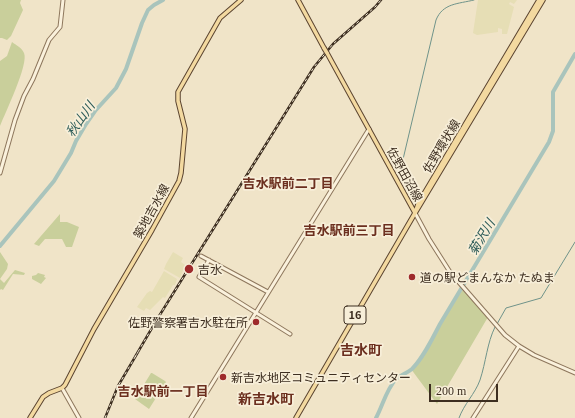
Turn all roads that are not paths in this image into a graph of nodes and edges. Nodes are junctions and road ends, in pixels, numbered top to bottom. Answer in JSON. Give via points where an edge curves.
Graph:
{"nodes":[{"id":1,"x":64,"y":0,"type":"edge"},
{"id":2,"x":241,"y":0,"type":"edge"},
{"id":3,"x":298,"y":0,"type":"edge"},
{"id":4,"x":539,"y":0,"type":"edge"},
{"id":5,"x":543,"y":0,"type":"edge"},
{"id":6,"x":369,"y":129,"type":"junction"},
{"id":7,"x":0,"y":173,"type":"edge"},
{"id":8,"x":415,"y":213,"type":"junction"},
{"id":9,"x":202,"y":256,"type":"dead end"},
{"id":10,"x":209,"y":260,"type":"junction"},
{"id":11,"x":268,"y":292,"type":"junction"},
{"id":12,"x":256,"y":312,"type":"junction"},
{"id":13,"x":290,"y":334,"type":"dead end"},
{"id":14,"x":519,"y":346,"type":"junction"},
{"id":15,"x":575,"y":373,"type":"edge"},
{"id":16,"x":62,"y":388,"type":"junction"},
{"id":17,"x":30,"y":418,"type":"edge"},
{"id":18,"x":79,"y":418,"type":"edge"},
{"id":19,"x":191,"y":418,"type":"edge"},
{"id":20,"x":296,"y":418,"type":"edge"},
{"id":21,"x":473,"y":418,"type":"edge"}],
"edges":[{"from":1,"to":7,"type":"street","via":[[60,27],[49,40],[24,96]]},
{"from":2,"to":16,"type":"main road","name":"築地吉水線","via":[[220,18],[178,92],[186,129],[179,181]]},
{"from":3,"to":6,"type":"main road","name":"佐野田沼線","bridge":true},
{"from":4,"to":8,"type":"main road","name":"佐野環状線"},
{"from":5,"to":8,"type":"main road","name":"佐野環状線"},
{"from":6,"to":8,"type":"main road","name":"佐野田沼線"},
{"from":6,"to":11,"type":"street"},
{"from":8,"to":14,"type":"street","via":[[450,272],[501,331]]},
{"from":8,"to":20,"type":"main road","name":"佐野田沼線","number":"16"},
{"from":9,"to":10,"type":"street"},
{"from":10,"to":11,"type":"street"},
{"from":10,"to":12,"type":"street","via":[[199,277]]},
{"from":11,"to":12,"type":"street"},
{"from":12,"to":13,"type":"street"},
{"from":12,"to":19,"type":"street"},
{"from":14,"to":15,"type":"street"},
{"from":14,"to":21,"type":"street"},
{"from":16,"to":17,"type":"main road","via":[[43,397]]},
{"from":16,"to":18,"type":"street"}]}
